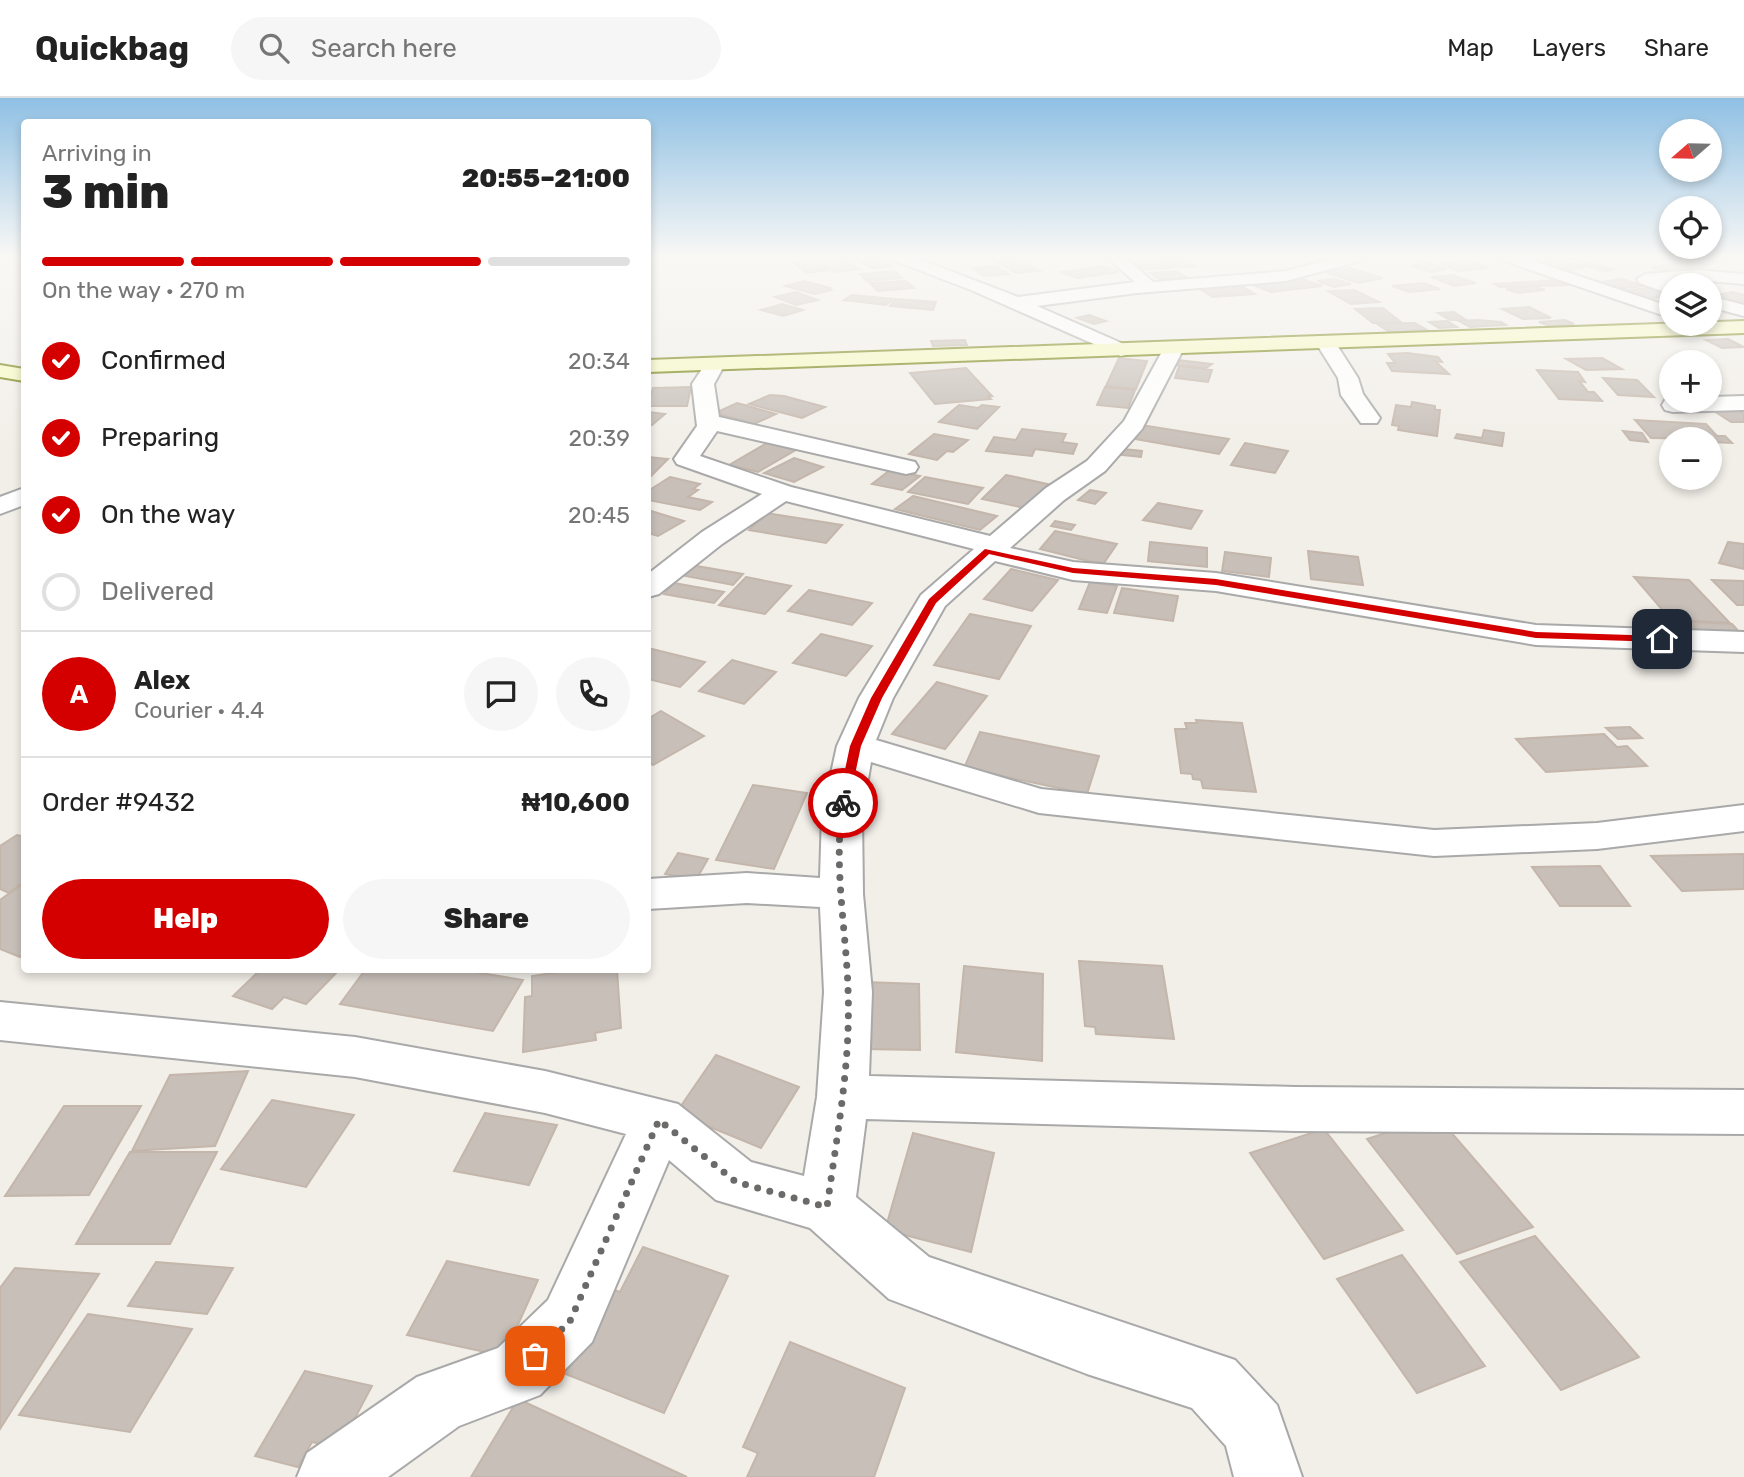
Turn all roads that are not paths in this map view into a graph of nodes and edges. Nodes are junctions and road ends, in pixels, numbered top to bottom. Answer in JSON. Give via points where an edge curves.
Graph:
{"nodes":[{"id":1,"x":1060,"y":322,"type":"edge"},
{"id":2,"x":1722,"y":326,"type":"edge"},
{"id":3,"x":1744,"y":327,"type":"edge"},
{"id":4,"x":1659,"y":328,"type":"edge"},
{"id":5,"x":1326,"y":343,"type":"junction"},
{"id":6,"x":1174,"y":348,"type":"junction"},
{"id":7,"x":1121,"y":349,"type":"junction"},
{"id":8,"x":715,"y":364,"type":"junction"},
{"id":9,"x":651,"y":366,"type":"edge"},
{"id":10,"x":0,"y":371,"type":"edge"},
{"id":11,"x":21,"y":374,"type":"edge"},
{"id":12,"x":1744,"y":403,"type":"edge"},
{"id":13,"x":1722,"y":404,"type":"edge"},
{"id":14,"x":1369,"y":418,"type":"dead end"},
{"id":15,"x":709,"y":422,"type":"junction"},
{"id":16,"x":906,"y":467,"type":"dead end"},
{"id":17,"x":782,"y":492,"type":"junction"},
{"id":18,"x":21,"y":497,"type":"edge"},
{"id":19,"x":0,"y":506,"type":"edge"},
{"id":20,"x":991,"y":549,"type":"junction"},
{"id":21,"x":651,"y":586,"type":"edge"},
{"id":22,"x":1744,"y":642,"type":"edge"},
{"id":23,"x":855,"y":746,"type":"junction"},
{"id":24,"x":1744,"y":818,"type":"edge"},
{"id":25,"x":651,"y":894,"type":"edge"},
{"id":26,"x":841,"y":894,"type":"junction"},
{"id":27,"x":0,"y":1021,"type":"edge"},
{"id":28,"x":843,"y":1097,"type":"junction"},
{"id":29,"x":1744,"y":1112,"type":"edge"},
{"id":30,"x":659,"y":1120,"type":"junction"},
{"id":31,"x":827,"y":1207,"type":"junction"},
{"id":32,"x":331,"y":1477,"type":"edge"},
{"id":33,"x":1268,"y":1477,"type":"edge"}],
"edges":[{"from":1,"to":7,"type":"street"},
{"from":2,"to":3,"type":"main road"},
{"from":4,"to":5,"type":"main road"},
{"from":5,"to":6,"type":"main road"},
{"from":5,"to":14,"type":"street"},
{"from":6,"to":7,"type":"main road"},
{"from":6,"to":20,"type":"street","via":[[1134,424],[1096,466]]},
{"from":7,"to":8,"type":"main road"},
{"from":8,"to":9,"type":"main road"},
{"from":8,"to":15,"type":"street","via":[[703,384]]},
{"from":10,"to":11,"type":"main road"},
{"from":12,"to":13,"type":"street"},
{"from":15,"to":16,"type":"street"},
{"from":15,"to":17,"type":"street","via":[[686,460]]},
{"from":17,"to":20,"type":"street"},
{"from":17,"to":21,"type":"street"},
{"from":18,"to":19,"type":"street"},
{"from":20,"to":22,"type":"street","via":[[1073,571],[1216,582],[1536,635]]},
{"from":20,"to":23,"type":"street","via":[[932,601],[876,698]]},
{"from":23,"to":24,"type":"street","via":[[1039,801],[1434,842],[1597,836]]},
{"from":23,"to":26,"type":"street","via":[[842,814]]},
{"from":25,"to":26,"type":"street","via":[[747,888]]},
{"from":26,"to":28,"type":"street","via":[[848,992]]},
{"from":27,"to":30,"type":"street","via":[[355,1057],[545,1092]]},
{"from":28,"to":29,"type":"street","via":[[1294,1109]]},
{"from":28,"to":31,"type":"street"},
{"from":30,"to":31,"type":"street","via":[[736,1182]]},
{"from":30,"to":32,"type":"street","via":[[570,1321],[518,1373],[440,1401]]},
{"from":31,"to":33,"type":"street","via":[[910,1279],[1212,1383],[1254,1428]]}]}
